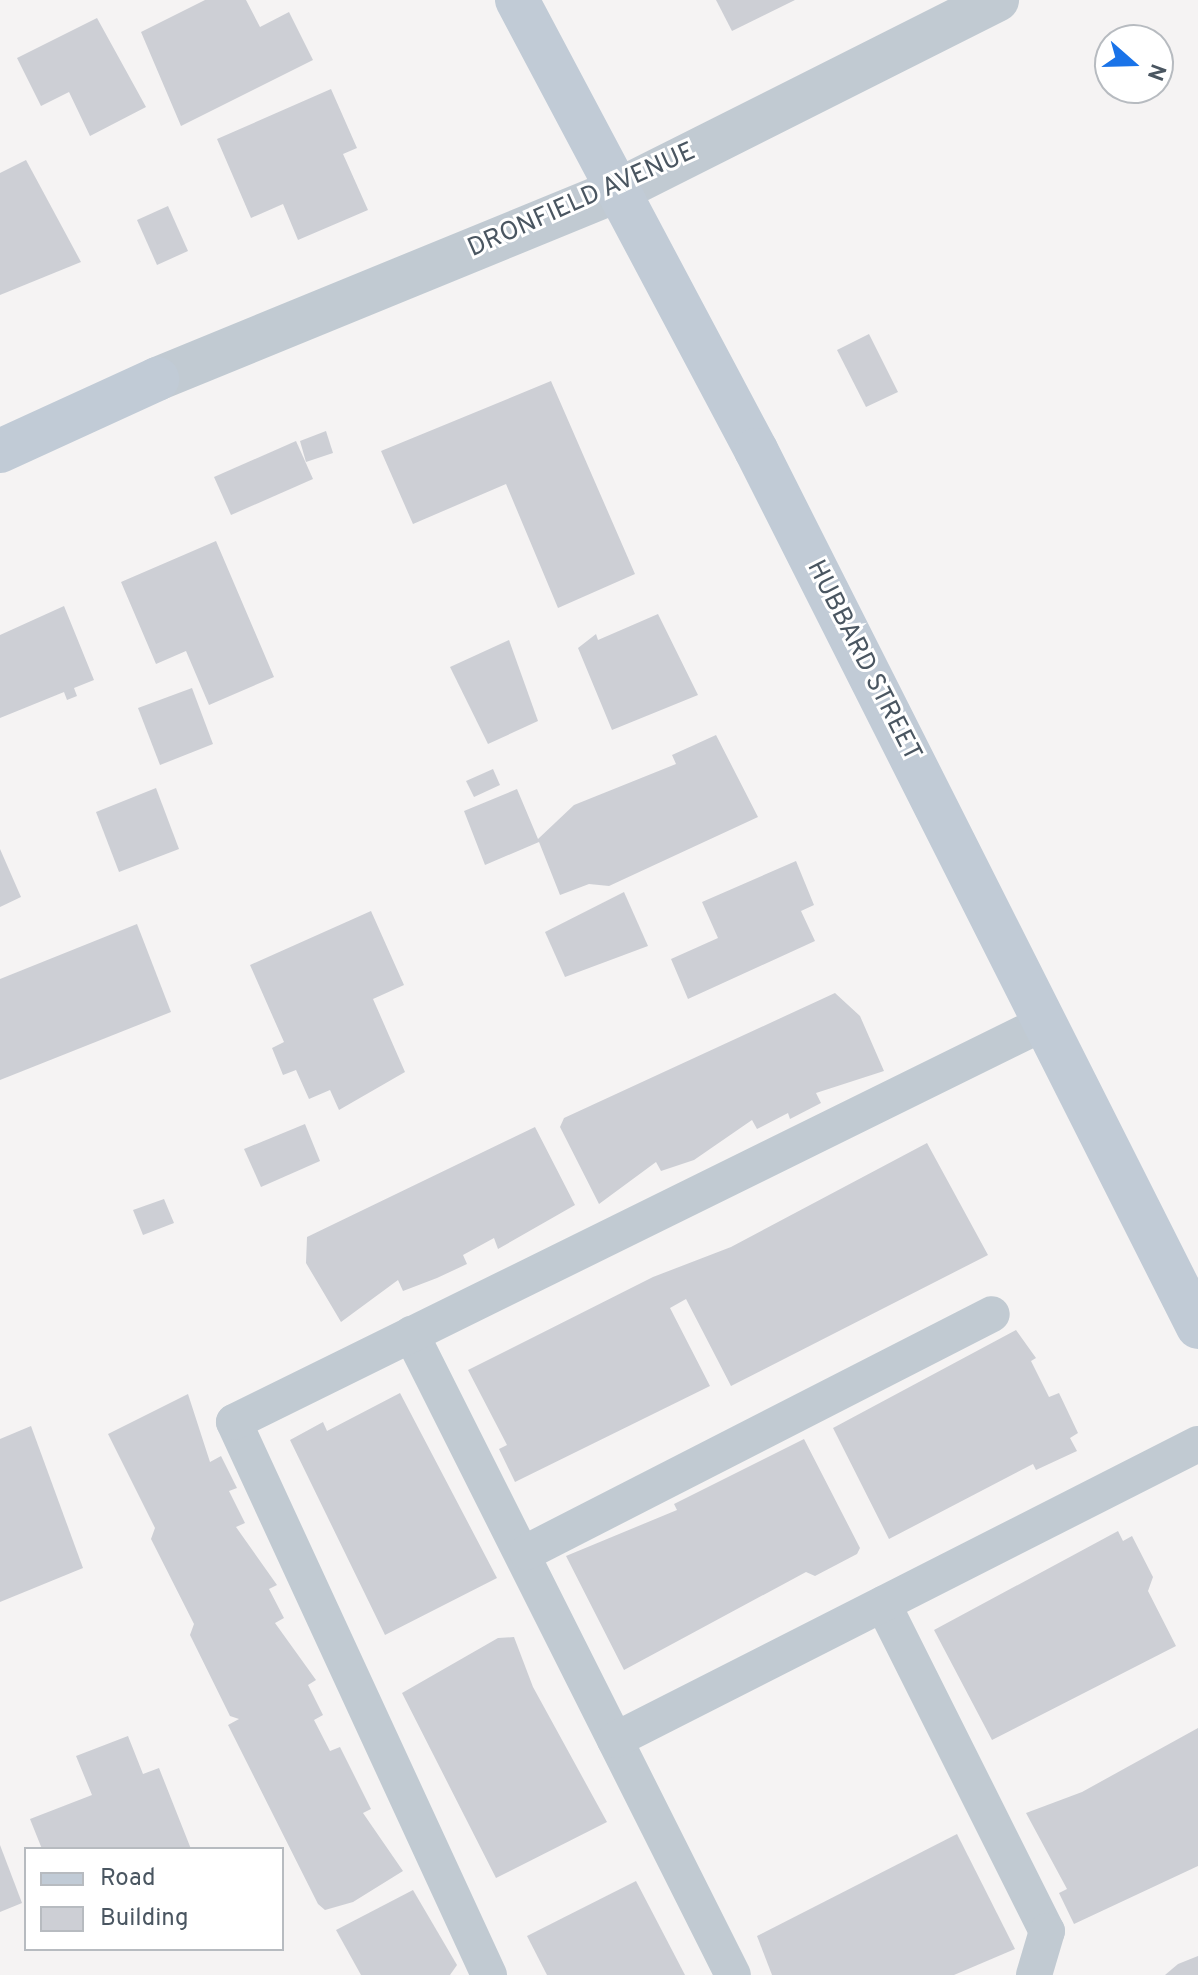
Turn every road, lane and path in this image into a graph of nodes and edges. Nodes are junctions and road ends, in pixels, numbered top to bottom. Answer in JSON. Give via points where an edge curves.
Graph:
{"nodes":[{"id":1,"x":517,"y":0,"type":"edge"},
{"id":2,"x":997,"y":0,"type":"edge"},
{"id":3,"x":621,"y":189,"type":"junction"},
{"id":4,"x":157,"y":379,"type":"joint"},
{"id":5,"x":0,"y":451,"type":"edge"},
{"id":6,"x":1046,"y":1022,"type":"junction"},
{"id":7,"x":992,"y":1314,"type":"dead end"},
{"id":8,"x":1198,"y":1327,"type":"edge"},
{"id":9,"x":411,"y":1334,"type":"junction"},
{"id":10,"x":1198,"y":1444,"type":"edge"},
{"id":11,"x":527,"y":1552,"type":"junction"},
{"id":12,"x":883,"y":1604,"type":"junction"},
{"id":13,"x":615,"y":1740,"type":"junction"},
{"id":14,"x":489,"y":1975,"type":"edge"},
{"id":15,"x":733,"y":1975,"type":"edge"},
{"id":16,"x":1034,"y":1975,"type":"edge"}],
"edges":[{"from":1,"to":3,"type":"main road","name":"HUBBARD STREET"},
{"from":2,"to":3,"type":"street","name":"DRONFIELD AVENUE"},
{"from":3,"to":4,"type":"street","name":"DRONFIELD AVENUE"},
{"from":3,"to":6,"type":"main road","name":"HUBBARD STREET"},
{"from":4,"to":5,"type":"main road"},
{"from":6,"to":8,"type":"main road","name":"HUBBARD STREET"},
{"from":6,"to":9,"type":"lane"},
{"from":7,"to":11,"type":"lane"},
{"from":9,"to":11,"type":"lane"},
{"from":9,"to":14,"type":"lane","via":[[234,1422]]},
{"from":10,"to":12,"type":"lane"},
{"from":11,"to":13,"type":"lane"},
{"from":12,"to":13,"type":"lane"},
{"from":12,"to":16,"type":"lane","via":[[1047,1931]]},
{"from":13,"to":15,"type":"lane"}]}
